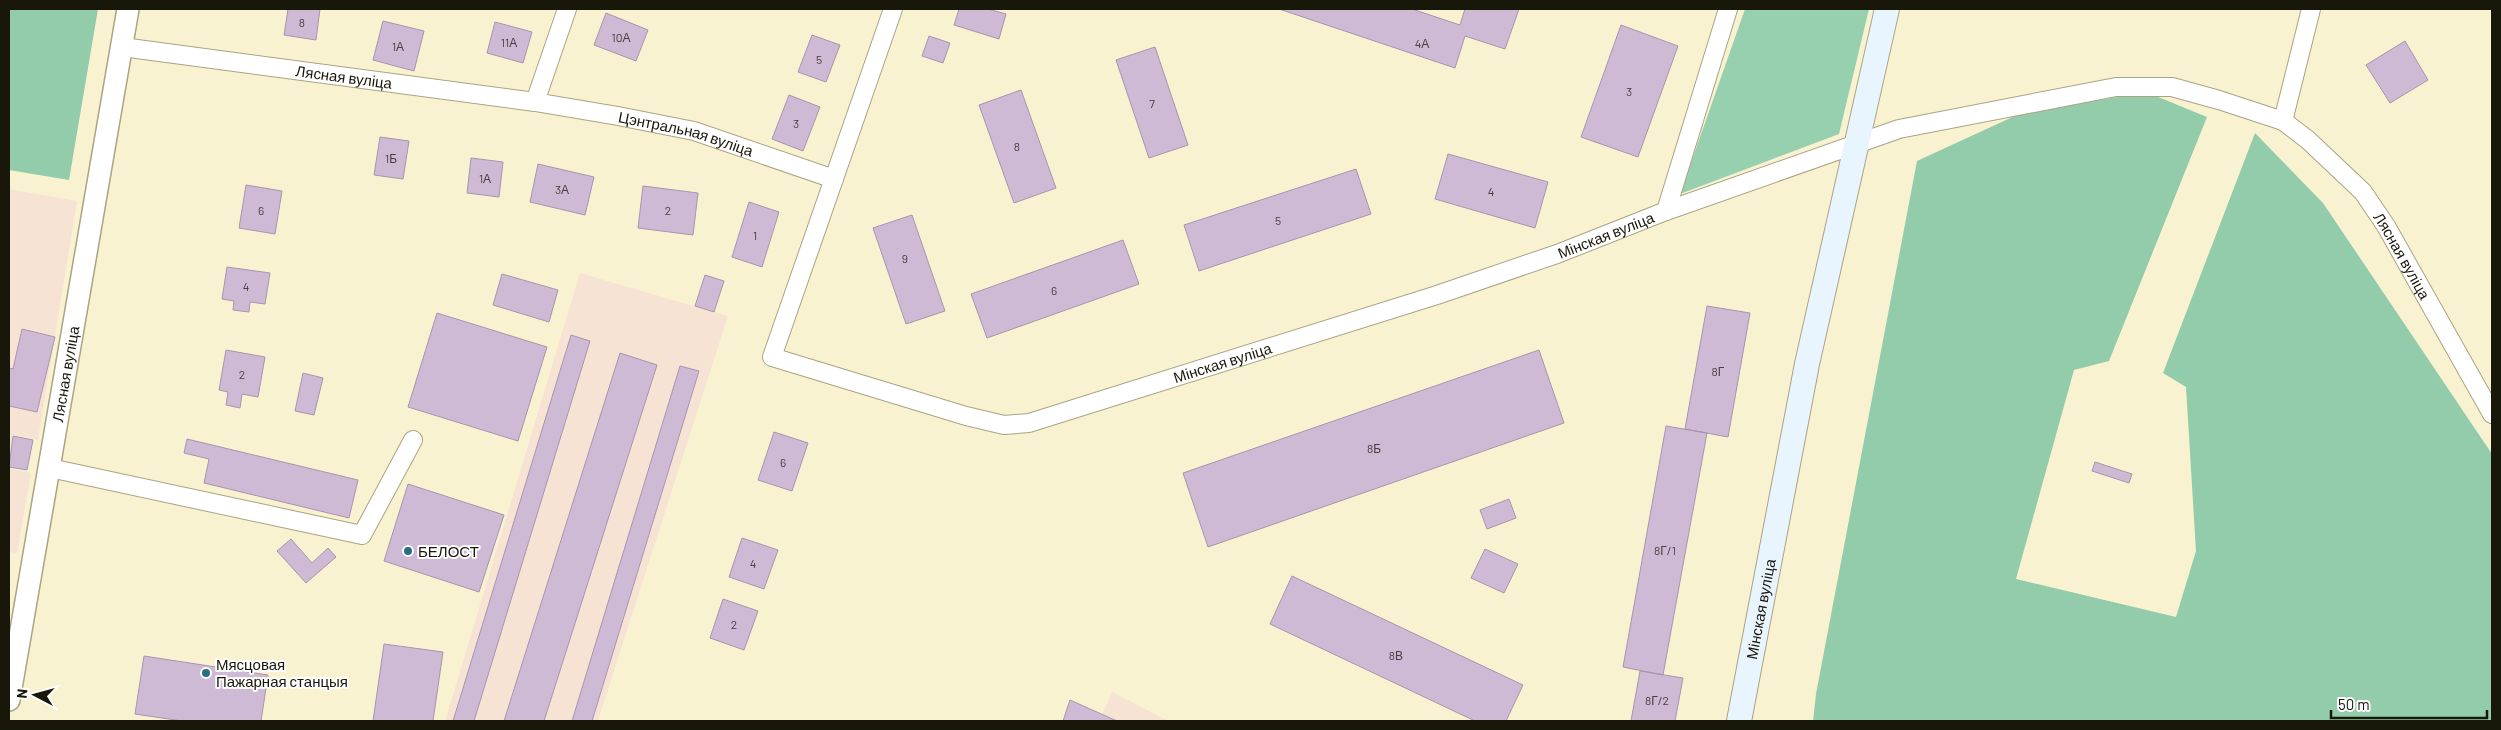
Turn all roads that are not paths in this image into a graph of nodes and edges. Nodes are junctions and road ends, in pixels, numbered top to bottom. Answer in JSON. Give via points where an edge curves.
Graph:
{"nodes":[{"id":1,"x":128,"y":9,"type":"edge"},
{"id":2,"x":568,"y":9,"type":"edge"},
{"id":3,"x":893,"y":9,"type":"edge"},
{"id":4,"x":1728,"y":9,"type":"edge"},
{"id":5,"x":1887,"y":9,"type":"edge"},
{"id":6,"x":2311,"y":9,"type":"edge"},
{"id":7,"x":122,"y":47,"type":"junction"},
{"id":8,"x":535,"y":102,"type":"junction"},
{"id":9,"x":2283,"y":121,"type":"junction"},
{"id":10,"x":1856,"y":145,"type":"junction"},
{"id":11,"x":834,"y":179,"type":"junction"},
{"id":12,"x":1666,"y":211,"type":"junction"},
{"id":13,"x":2492,"y":414,"type":"edge"},
{"id":14,"x":413,"y":440,"type":"dead end"},
{"id":15,"x":50,"y":468,"type":"junction"},
{"id":16,"x":9,"y":700,"type":"edge"},
{"id":17,"x":1739,"y":721,"type":"edge"}],
"edges":[{"from":1,"to":7,"type":"street","name":"Лясная вуліца"},
{"from":2,"to":8,"type":"street"},
{"from":3,"to":11,"type":"street"},
{"from":4,"to":12,"type":"street","name":"Мінская вуліца"},
{"from":5,"to":10,"type":"main road","name":"Мінская вуліца"},
{"from":6,"to":9,"type":"street"},
{"from":7,"to":8,"type":"street","name":"Лясная вуліца"},
{"from":7,"to":15,"type":"street","name":"Лясная вуліца"},
{"from":8,"to":11,"type":"street","name":"Цэнтральная вуліца","via":[[694,131]]},
{"from":9,"to":10,"type":"street","via":[[2172,87],[2116,87],[1900,129]]},
{"from":9,"to":13,"type":"street","name":"Лясная вуліца","via":[[2363,192],[2386,226]]},
{"from":10,"to":12,"type":"street","name":"Мінская вуліца"},
{"from":10,"to":17,"type":"main road","name":"Мінская вуліца","via":[[1808,364]]},
{"from":11,"to":12,"type":"street","name":"Мінская вуліца","via":[[772,357],[1004,425],[1023,424],[1172,380],[1437,295],[1557,254]]},
{"from":14,"to":15,"type":"street","via":[[362,534]]},
{"from":15,"to":16,"type":"street","name":"Лясная вуліца"}]}
